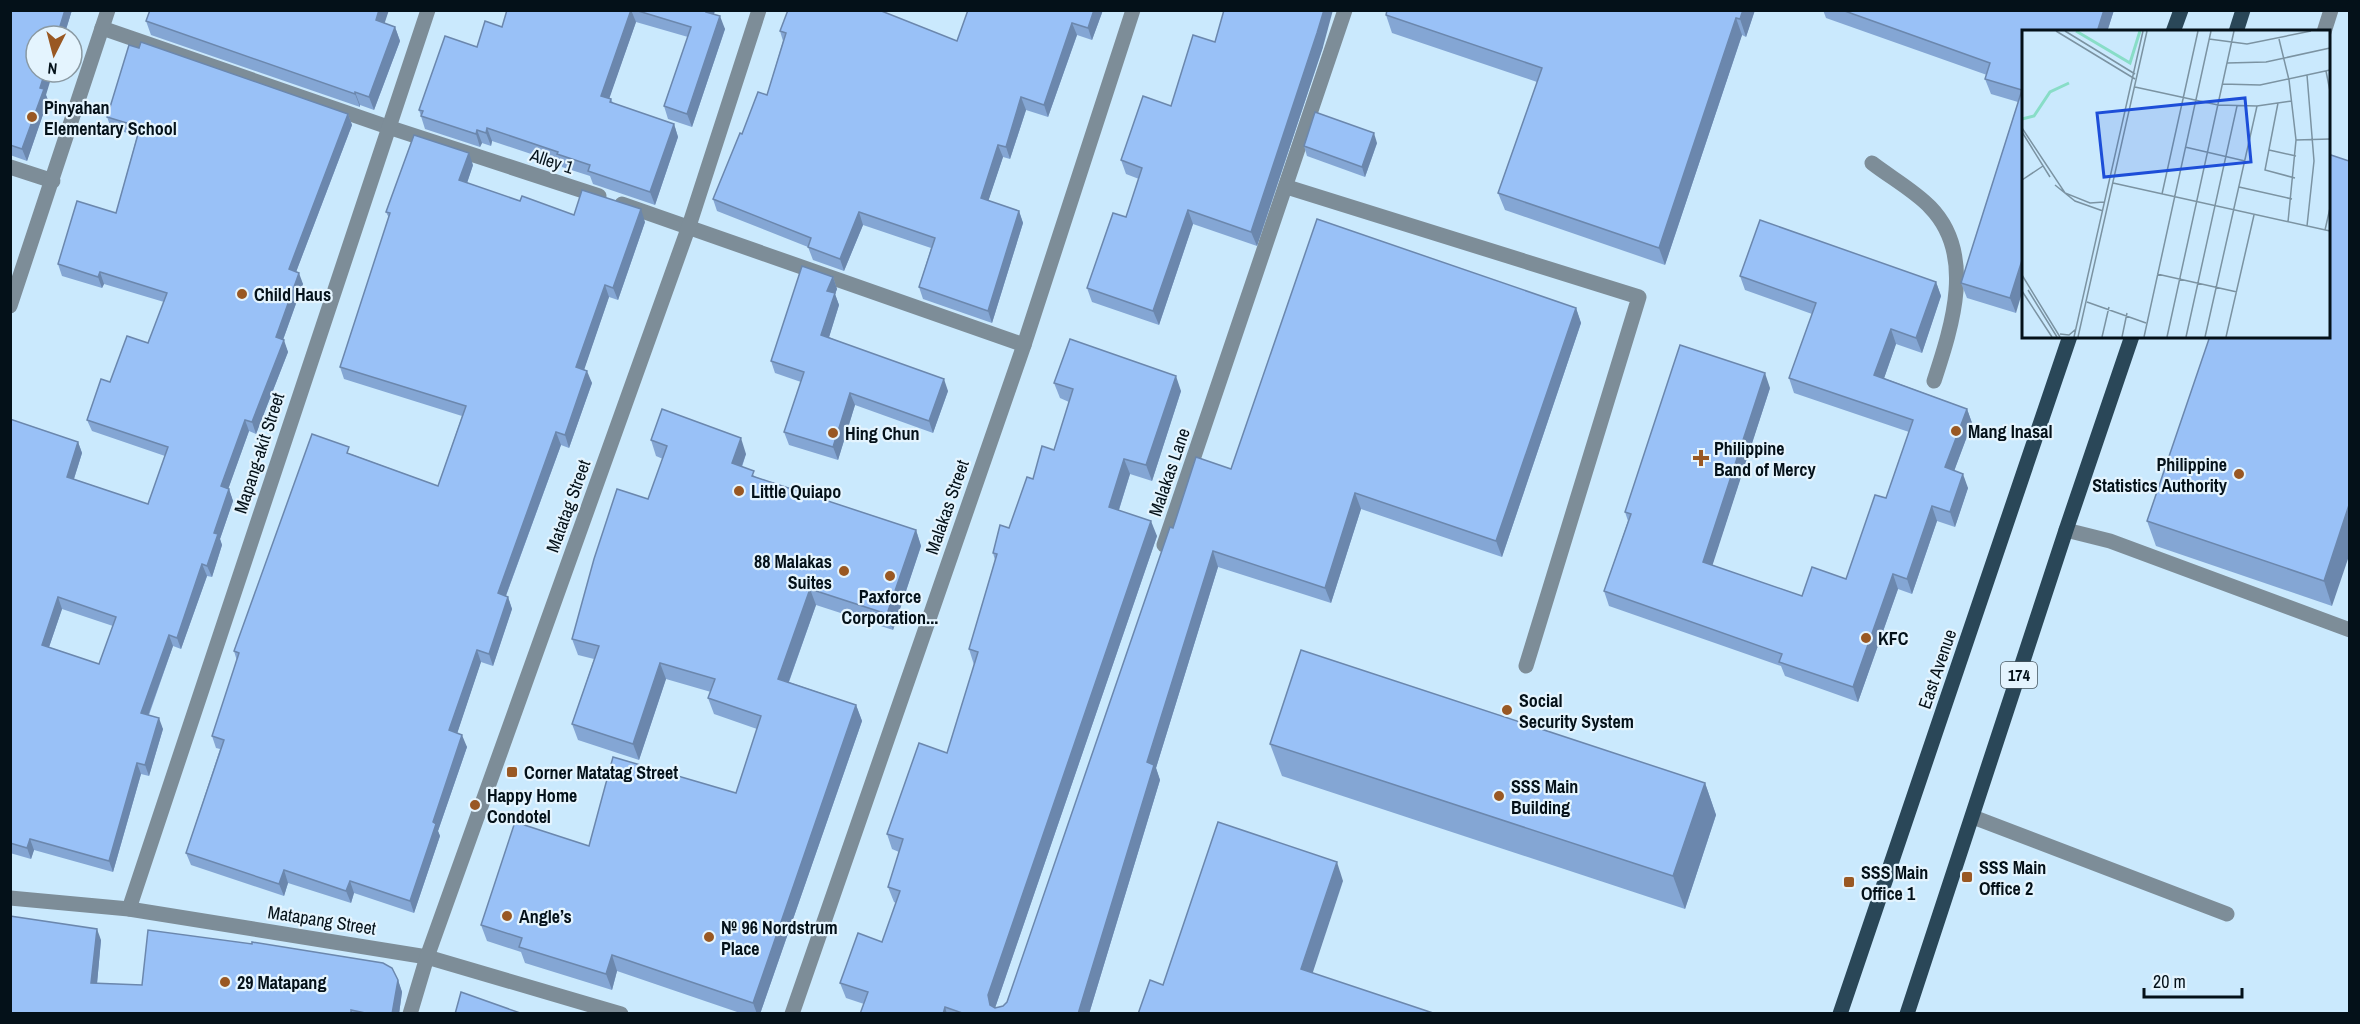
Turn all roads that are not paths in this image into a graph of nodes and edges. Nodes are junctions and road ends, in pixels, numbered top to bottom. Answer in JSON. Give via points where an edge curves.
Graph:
{"nodes":[{"id":1,"x":108,"y":10,"type":"edge"},
{"id":2,"x":428,"y":10,"type":"edge"},
{"id":3,"x":759,"y":10,"type":"edge"},
{"id":4,"x":1133,"y":10,"type":"edge"},
{"id":5,"x":1345,"y":10,"type":"edge"},
{"id":6,"x":2181,"y":10,"type":"edge"},
{"id":7,"x":2243,"y":10,"type":"edge"},
{"id":8,"x":2331,"y":10,"type":"edge"},
{"id":9,"x":102,"y":28,"type":"junction"},
{"id":10,"x":2174,"y":30,"type":"edge"},
{"id":11,"x":2239,"y":30,"type":"edge"},
{"id":12,"x":2325,"y":30,"type":"edge"},
{"id":13,"x":388,"y":127,"type":"junction"},
{"id":14,"x":1872,"y":163,"type":"dead end"},
{"id":15,"x":10,"y":167,"type":"edge"},
{"id":16,"x":53,"y":181,"type":"junction"},
{"id":17,"x":1292,"y":188,"type":"junction"},
{"id":18,"x":689,"y":226,"type":"junction"},
{"id":19,"x":10,"y":306,"type":"edge"},
{"id":20,"x":2069,"y":338,"type":"edge"},
{"id":21,"x":2131,"y":338,"type":"edge"},
{"id":22,"x":1024,"y":345,"type":"junction"},
{"id":23,"x":1934,"y":381,"type":"dead end"},
{"id":24,"x":2066,"y":530,"type":"junction"},
{"id":25,"x":1159,"y":561,"type":"edge"},
{"id":26,"x":2349,"y":630,"type":"edge"},
{"id":27,"x":1526,"y":666,"type":"dead end"},
{"id":28,"x":1973,"y":817,"type":"junction"},
{"id":29,"x":10,"y":898,"type":"edge"},
{"id":30,"x":129,"y":909,"type":"junction"},
{"id":31,"x":2227,"y":914,"type":"dead end"},
{"id":32,"x":426,"y":957,"type":"junction"},
{"id":33,"x":410,"y":1014,"type":"edge"},
{"id":34,"x":621,"y":1014,"type":"edge"},
{"id":35,"x":792,"y":1014,"type":"edge"},
{"id":36,"x":1840,"y":1014,"type":"edge"},
{"id":37,"x":1907,"y":1014,"type":"edge"}],
"edges":[{"from":1,"to":9,"type":"street"},
{"from":2,"to":13,"type":"street","name":"Mapang-akit Street"},
{"from":3,"to":18,"type":"street","name":"Matatag Street"},
{"from":4,"to":22,"type":"street","name":"Malakas Street"},
{"from":5,"to":17,"type":"street","name":"Malakas Lane"},
{"from":6,"to":10,"type":"main road"},
{"from":7,"to":11,"type":"main road"},
{"from":8,"to":12,"type":"street"},
{"from":9,"to":13,"type":"street","name":"Alley 1"},
{"from":9,"to":16,"type":"street"},
{"from":13,"to":18,"type":"street","name":"Alley 1"},
{"from":13,"to":30,"type":"street","name":"Mapang-akit Street"},
{"from":14,"to":23,"type":"street","via":[[1930,207],[1950,235],[1956,261],[1955,301],[1950,334]]},
{"from":15,"to":16,"type":"street"},
{"from":16,"to":19,"type":"street"},
{"from":17,"to":25,"type":"street","name":"Malakas Lane"},
{"from":17,"to":27,"type":"street","via":[[1639,297]]},
{"from":18,"to":22,"type":"street","name":"Alley 1"},
{"from":18,"to":32,"type":"street","name":"Matatag Street"},
{"from":20,"to":36,"type":"main road","name":"East Avenue"},
{"from":21,"to":24,"type":"main road","number":"174"},
{"from":22,"to":35,"type":"street","name":"Malakas Street"},
{"from":24,"to":26,"type":"street","via":[[2110,541]]},
{"from":24,"to":28,"type":"main road","number":"174"},
{"from":28,"to":31,"type":"street"},
{"from":28,"to":37,"type":"main road","number":"174"},
{"from":29,"to":30,"type":"street","name":"Matapang Street"},
{"from":30,"to":32,"type":"street","name":"Matapang Street"},
{"from":32,"to":33,"type":"street","name":"Matatag Street"},
{"from":32,"to":34,"type":"street","name":"Matapang Street"}]}
